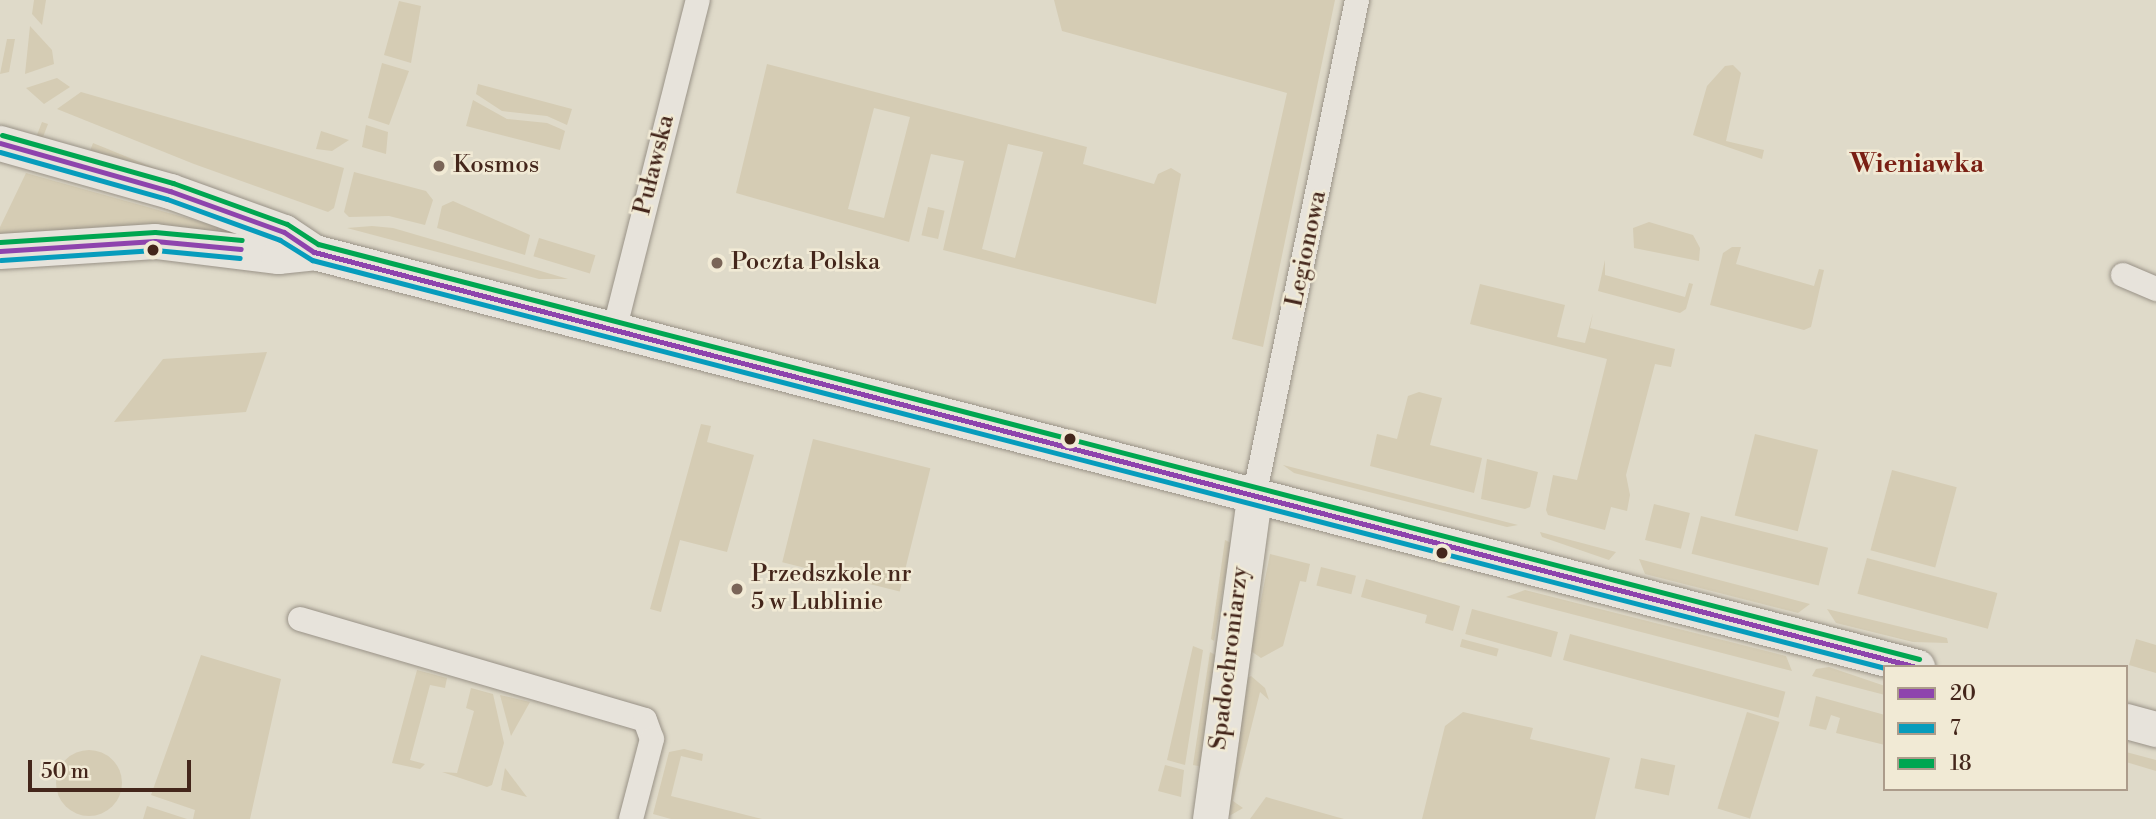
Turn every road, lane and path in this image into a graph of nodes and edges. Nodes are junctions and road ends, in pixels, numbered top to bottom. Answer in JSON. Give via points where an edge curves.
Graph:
{"nodes":[{"id":1,"x":698,"y":0,"type":"edge"},
{"id":2,"x":1357,"y":0,"type":"edge"},
{"id":3,"x":0,"y":143,"type":"edge"},
{"id":4,"x":0,"y":250,"type":"edge"},
{"id":5,"x":314,"y":252,"type":"junction"},
{"id":6,"x":2123,"y":275,"type":"dead end"},
{"id":7,"x":2156,"y":289,"type":"edge"},
{"id":8,"x":614,"y":331,"type":"junction"},
{"id":9,"x":1254,"y":497,"type":"junction"},
{"id":10,"x":300,"y":619,"type":"dead end"},
{"id":11,"x":1909,"y":665,"type":"edge"},
{"id":12,"x":2128,"y":722,"type":"edge"},
{"id":13,"x":2156,"y":729,"type":"edge"},
{"id":14,"x":631,"y":819,"type":"edge"},
{"id":15,"x":1210,"y":819,"type":"edge"}],
"edges":[{"from":1,"to":8,"type":"street","name":"Puławska"},
{"from":2,"to":9,"type":"street","name":"Legionowa"},
{"from":3,"to":5,"type":"street","via":[[170,191],[284,232]]},
{"from":4,"to":5,"type":"street","via":[[155,241],[278,256]]},
{"from":5,"to":8,"type":"street"},
{"from":6,"to":7,"type":"street"},
{"from":8,"to":9,"type":"street"},
{"from":9,"to":11,"type":"street"},
{"from":9,"to":15,"type":"street","name":"Spadochroniarzy"},
{"from":10,"to":14,"type":"street","via":[[645,720],[652,739]]},
{"from":12,"to":13,"type":"street"}]}
